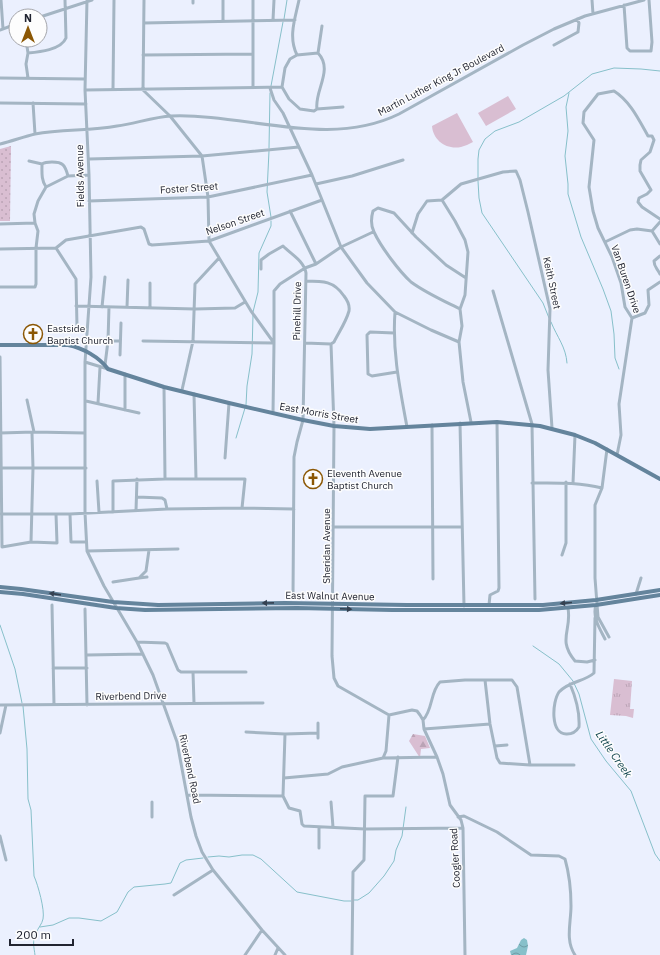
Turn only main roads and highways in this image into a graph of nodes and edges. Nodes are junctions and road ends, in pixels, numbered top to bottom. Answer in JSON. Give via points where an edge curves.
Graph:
{"nodes":[{"id":1,"x":0,"y":345,"type":"edge"},
{"id":2,"x":660,"y":479,"type":"edge"},
{"id":3,"x":0,"y":587,"type":"edge"},
{"id":4,"x":660,"y":590,"type":"edge"},
{"id":5,"x":0,"y":592,"type":"edge"},
{"id":6,"x":660,"y":595,"type":"edge"},
{"id":7,"x":596,"y":602,"type":"junction"},
{"id":8,"x":250,"y":604,"type":"junction"},
{"id":9,"x":334,"y":606,"type":"junction"},
{"id":10,"x":464,"y":608,"type":"junction"},
{"id":11,"x":250,"y":609,"type":"junction"}],
"edges":[{"from":1,"to":2,"type":"main road","name":"East Morris Street","via":[[68,345],[86,351],[107,367],[164,386],[334,426],[370,430],[497,422],[552,428],[607,449]]},
{"from":8,"to":3,"type":"main road","name":"East Walnut Avenue","one_way":true,"via":[[158,606]]},
{"from":4,"to":7,"type":"main road","name":"East Walnut Avenue"},
{"from":5,"to":11,"type":"main road","name":"East Walnut Avenue","via":[[145,610]]},
{"from":6,"to":7,"type":"main road","name":"East Walnut Avenue"},
{"from":7,"to":10,"type":"main road","name":"East Walnut Avenue","one_way":true},
{"from":7,"to":10,"type":"main road","name":"East Walnut Avenue","via":[[568,608]]},
{"from":9,"to":8,"type":"main road","name":"East Walnut Avenue","one_way":true},
{"from":8,"to":11,"type":"main road"},
{"from":9,"to":10,"type":"main road","name":"East Walnut Avenue"},
{"from":9,"to":11,"type":"main road","name":"East Walnut Avenue"}]}
